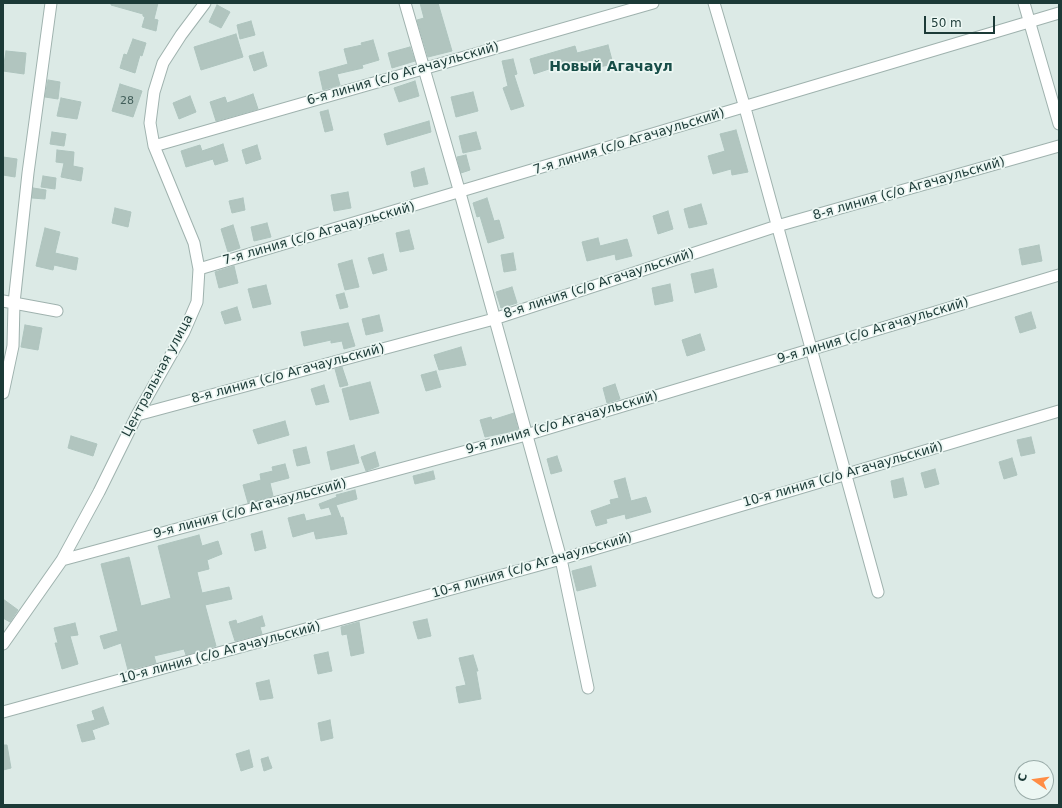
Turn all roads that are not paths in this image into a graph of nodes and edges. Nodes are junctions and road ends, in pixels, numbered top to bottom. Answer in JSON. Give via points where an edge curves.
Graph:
{"nodes":[{"id":1,"x":51,"y":3,"type":"edge"},
{"id":2,"x":205,"y":3,"type":"edge"},
{"id":3,"x":405,"y":3,"type":"edge"},
{"id":4,"x":653,"y":3,"type":"edge"},
{"id":5,"x":714,"y":3,"type":"edge"},
{"id":6,"x":1024,"y":3,"type":"edge"},
{"id":7,"x":1059,"y":13,"type":"edge"},
{"id":8,"x":1029,"y":22,"type":"junction"},
{"id":9,"x":424,"y":67,"type":"junction"},
{"id":10,"x":745,"y":108,"type":"junction"},
{"id":11,"x":1059,"y":124,"type":"edge"},
{"id":12,"x":154,"y":146,"type":"junction"},
{"id":13,"x":1059,"y":146,"type":"edge"},
{"id":14,"x":460,"y":193,"type":"junction"},
{"id":15,"x":777,"y":226,"type":"junction"},
{"id":16,"x":199,"y":269,"type":"junction"},
{"id":17,"x":1059,"y":275,"type":"edge"},
{"id":18,"x":8,"y":302,"type":"edge"},
{"id":19,"x":57,"y":311,"type":"dead end"},
{"id":20,"x":494,"y":319,"type":"junction"},
{"id":21,"x":812,"y":349,"type":"junction"},
{"id":22,"x":3,"y":393,"type":"edge"},
{"id":23,"x":1059,"y":411,"type":"edge"},
{"id":24,"x":137,"y":415,"type":"junction"},
{"id":25,"x":526,"y":435,"type":"junction"},
{"id":26,"x":846,"y":473,"type":"junction"},
{"id":27,"x":561,"y":559,"type":"junction"},
{"id":28,"x":62,"y":560,"type":"junction"},
{"id":29,"x":878,"y":592,"type":"dead end"},
{"id":30,"x":3,"y":644,"type":"edge"},
{"id":31,"x":588,"y":688,"type":"dead end"},
{"id":32,"x":3,"y":712,"type":"edge"}],
"edges":[{"from":1,"to":18,"type":"street"},
{"from":2,"to":12,"type":"street","name":"Центральная улица","via":[[163,63],[154,92],[150,124]]},
{"from":3,"to":9,"type":"street"},
{"from":4,"to":9,"type":"street","name":"6-я линия (с/о Агачаульский)"},
{"from":5,"to":10,"type":"street"},
{"from":6,"to":8,"type":"street"},
{"from":7,"to":8,"type":"street","name":"7-я линия (с/о Агачаульский)"},
{"from":8,"to":10,"type":"street","name":"7-я линия (с/о Агачаульский)"},
{"from":8,"to":11,"type":"street"},
{"from":9,"to":12,"type":"street","name":"6-я линия (с/о Агачаульский)"},
{"from":9,"to":14,"type":"street"},
{"from":10,"to":14,"type":"street","name":"7-я линия (с/о Агачаульский)"},
{"from":10,"to":15,"type":"street"},
{"from":12,"to":16,"type":"street","name":"Центральная улица","via":[[194,243]]},
{"from":13,"to":15,"type":"street","name":"8-я линия (с/о Агачаульский)"},
{"from":14,"to":16,"type":"street","name":"7-я линия (с/о Агачаульский)"},
{"from":14,"to":20,"type":"street"},
{"from":15,"to":20,"type":"street","name":"8-я линия (с/о Агачаульский)"},
{"from":15,"to":21,"type":"street"},
{"from":16,"to":24,"type":"street","name":"Центральная улица","via":[[197,302]]},
{"from":17,"to":21,"type":"street","name":"9-я линия (с/о Агачаульский)"},
{"from":18,"to":19,"type":"street"},
{"from":18,"to":22,"type":"street","via":[[13,346]]},
{"from":20,"to":24,"type":"street","name":"8-я линия (с/о Агачаульский)"},
{"from":20,"to":25,"type":"street"},
{"from":21,"to":25,"type":"street","name":"9-я линия (с/о Агачаульский)"},
{"from":21,"to":26,"type":"street"},
{"from":23,"to":26,"type":"street","name":"10-я линия (с/о Агачаульский)"},
{"from":24,"to":28,"type":"street","name":"Центральная улица"},
{"from":25,"to":27,"type":"street"},
{"from":25,"to":28,"type":"street","name":"9-я линия (с/о Агачаульский)"},
{"from":26,"to":27,"type":"street","name":"10-я линия (с/о Агачаульский)"},
{"from":26,"to":29,"type":"street"},
{"from":27,"to":31,"type":"street"},
{"from":27,"to":32,"type":"street","name":"10-я линия (с/о Агачаульский)"},
{"from":28,"to":30,"type":"street","name":"Центральная улица"}]}
